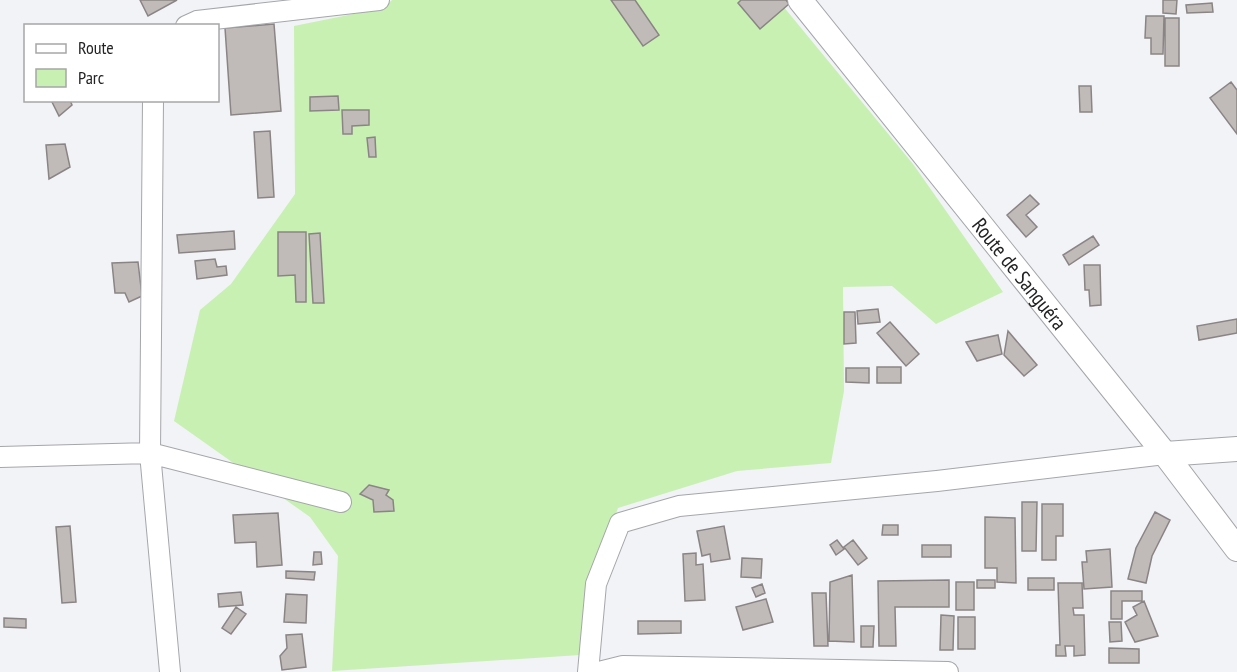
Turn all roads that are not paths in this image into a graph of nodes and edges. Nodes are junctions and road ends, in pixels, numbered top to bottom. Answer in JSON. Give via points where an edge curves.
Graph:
{"nodes":[{"id":1,"x":379,"y":0,"type":"edge"},
{"id":2,"x":800,"y":0,"type":"edge"},
{"id":3,"x":190,"y":24,"type":"edge"},
{"id":4,"x":153,"y":102,"type":"edge"},
{"id":5,"x":1237,"y":449,"type":"edge"},
{"id":6,"x":150,"y":453,"type":"junction"},
{"id":7,"x":1166,"y":454,"type":"junction"},
{"id":8,"x":0,"y":457,"type":"edge"},
{"id":9,"x":341,"y":502,"type":"dead end"},
{"id":10,"x":1237,"y":549,"type":"edge"},
{"id":11,"x":799,"y":670,"type":"edge"},
{"id":12,"x":170,"y":672,"type":"edge"},
{"id":13,"x":588,"y":672,"type":"edge"},
{"id":14,"x":599,"y":672,"type":"edge"},
{"id":15,"x":948,"y":672,"type":"edge"}],
"edges":[{"from":1,"to":3,"type":"street"},
{"from":2,"to":7,"type":"street","name":"Route de Sanguéra"},
{"from":4,"to":6,"type":"street"},
{"from":5,"to":7,"type":"street"},
{"from":6,"to":8,"type":"street"},
{"from":6,"to":9,"type":"street"},
{"from":6,"to":12,"type":"street"},
{"from":7,"to":10,"type":"street","name":"Route de Sanguéra"},
{"from":7,"to":13,"type":"street","via":[[937,482],[678,506],[620,523],[596,584]]},
{"from":11,"to":14,"type":"street","via":[[623,666]]},
{"from":11,"to":15,"type":"street"}]}
